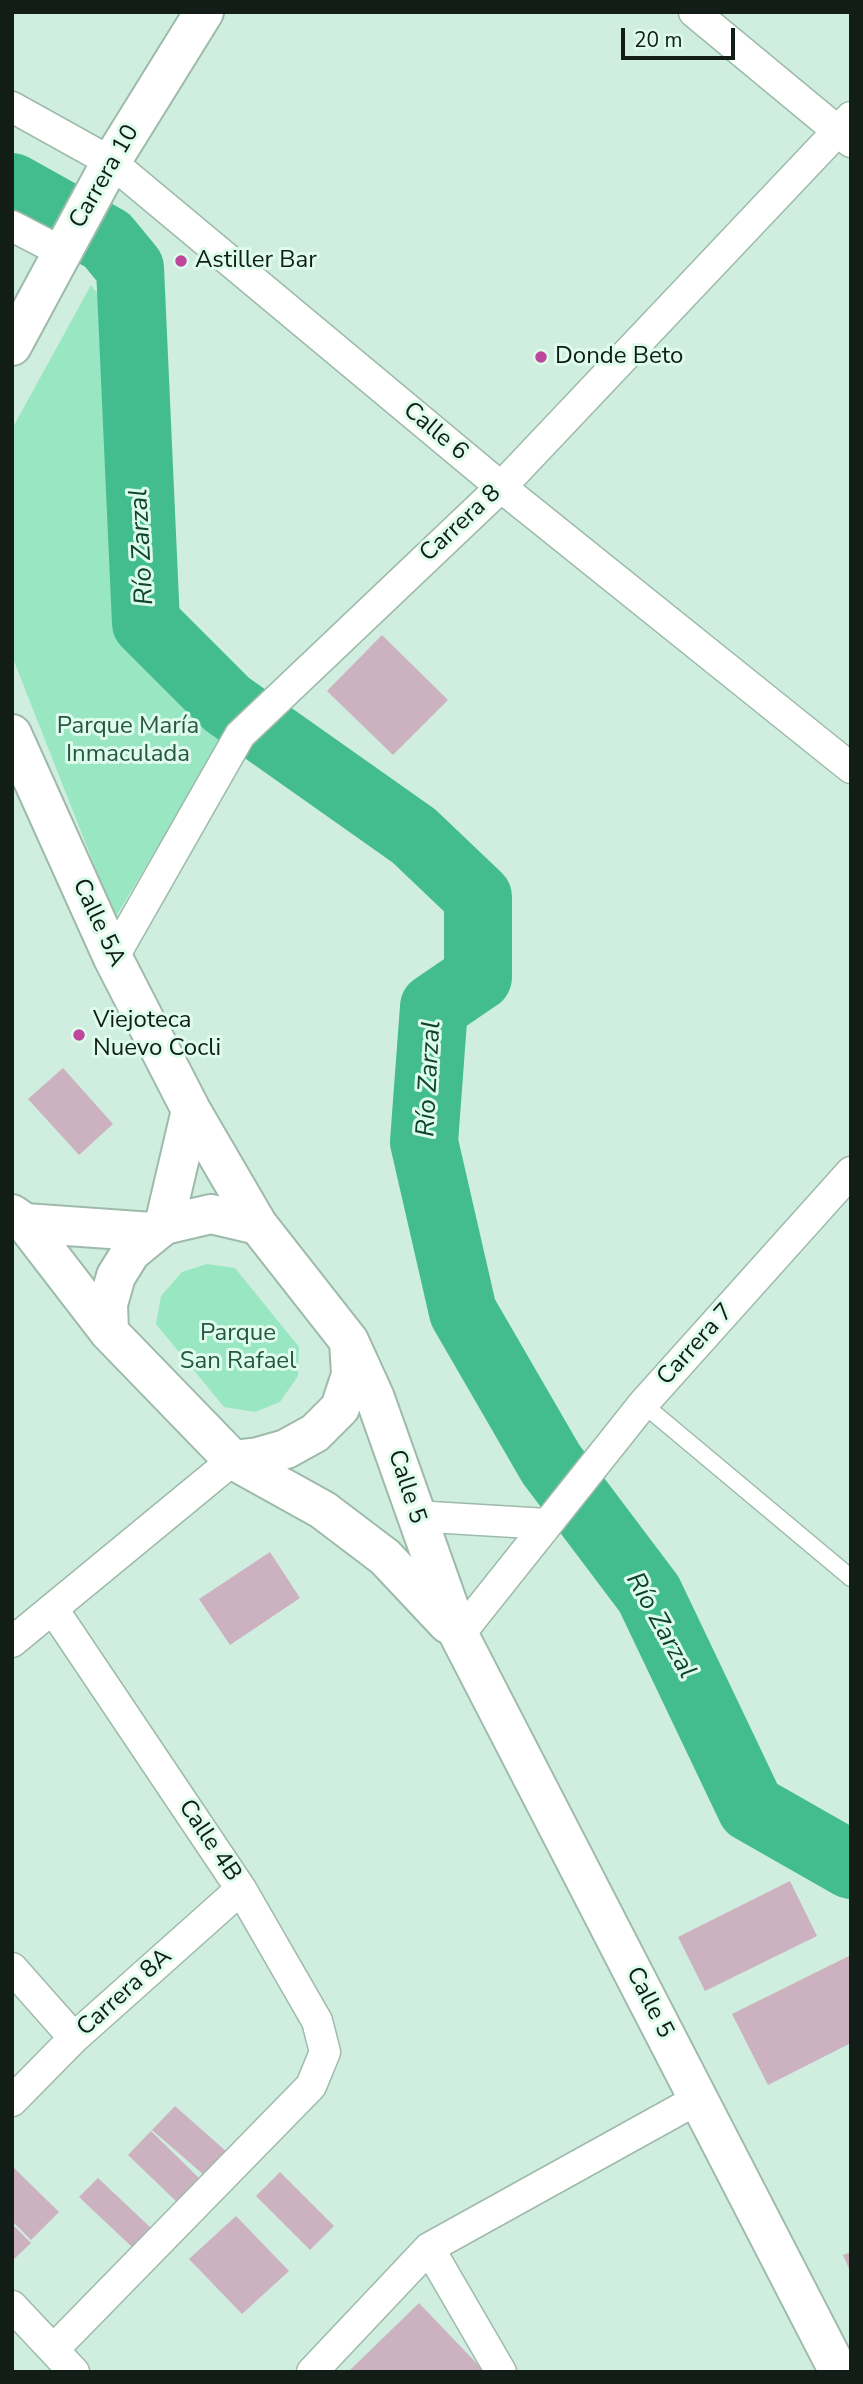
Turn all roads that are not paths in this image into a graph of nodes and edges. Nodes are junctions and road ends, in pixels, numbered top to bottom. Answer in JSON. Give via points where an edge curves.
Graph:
{"nodes":[{"id":1,"x":204,"y":12,"type":"edge"},
{"id":2,"x":694,"y":12,"type":"edge"},
{"id":3,"x":12,"y":107,"type":"edge"},
{"id":4,"x":846,"y":130,"type":"edge"},
{"id":5,"x":106,"y":172,"type":"junction"},
{"id":6,"x":12,"y":226,"type":"edge"},
{"id":7,"x":66,"y":244,"type":"junction"},
{"id":8,"x":12,"y":346,"type":"edge"},
{"id":9,"x":501,"y":487,"type":"junction"},
{"id":10,"x":12,"y":734,"type":"edge"},
{"id":11,"x":851,"y":768,"type":"edge"},
{"id":12,"x":113,"y":958,"type":"junction"},
{"id":13,"x":191,"y":1110,"type":"junction"},
{"id":14,"x":851,"y":1172,"type":"edge"},
{"id":15,"x":19,"y":1219,"type":"edge"},
{"id":16,"x":258,"y":1225,"type":"junction"},
{"id":17,"x":158,"y":1229,"type":"junction"},
{"id":18,"x":109,"y":1332,"type":"junction"},
{"id":19,"x":349,"y":1341,"type":"junction"},
{"id":20,"x":643,"y":1404,"type":"junction"},
{"id":21,"x":233,"y":1460,"type":"junction"},
{"id":22,"x":414,"y":1516,"type":"junction"},
{"id":23,"x":552,"y":1518,"type":"junction"},
{"id":24,"x":851,"y":1578,"type":"edge"},
{"id":25,"x":53,"y":1609,"type":"junction"},
{"id":26,"x":459,"y":1635,"type":"junction"},
{"id":27,"x":12,"y":1642,"type":"edge"},
{"id":28,"x":241,"y":1889,"type":"junction"},
{"id":29,"x":12,"y":1968,"type":"edge"},
{"id":30,"x":74,"y":2038,"type":"junction"},
{"id":31,"x":698,"y":2099,"type":"junction"},
{"id":32,"x":12,"y":2101,"type":"edge"},
{"id":33,"x":429,"y":2248,"type":"junction"},
{"id":34,"x":12,"y":2306,"type":"edge"},
{"id":35,"x":54,"y":2349,"type":"junction"},
{"id":36,"x":74,"y":2372,"type":"edge"},
{"id":37,"x":312,"y":2372,"type":"edge"},
{"id":38,"x":501,"y":2372,"type":"edge"},
{"id":39,"x":839,"y":2372,"type":"edge"}],
"edges":[{"from":1,"to":5,"type":"main road","name":"Carrera 10"},
{"from":2,"to":4,"type":"street"},
{"from":3,"to":5,"type":"street","name":"Calle 6"},
{"from":4,"to":9,"type":"street","name":"Carrera 8"},
{"from":5,"to":7,"type":"main road","name":"Carrera 10"},
{"from":5,"to":9,"type":"street","name":"Calle 6"},
{"from":6,"to":7,"type":"street"},
{"from":7,"to":8,"type":"main road","name":"Carrera 10"},
{"from":9,"to":11,"type":"street","name":"Calle 6"},
{"from":9,"to":12,"type":"street","name":"Carrera 8","via":[[240,735]]},
{"from":10,"to":12,"type":"main road","name":"Calle 5A"},
{"from":12,"to":13,"type":"main road","name":"Calle 5A"},
{"from":13,"to":16,"type":"main road","name":"Calle 5A"},
{"from":13,"to":17,"type":"main road"},
{"from":14,"to":20,"type":"street","name":"Carrera 7"},
{"from":15,"to":17,"type":"main road"},
{"from":15,"to":18,"type":"main road"},
{"from":16,"to":17,"type":"main road","via":[[211,1214]]},
{"from":16,"to":19,"type":"main road"},
{"from":17,"to":18,"type":"main road","via":[[131,1252],[116,1276],[108,1304]]},
{"from":18,"to":21,"type":"main road"},
{"from":19,"to":21,"type":"main road","via":[[351,1375],[341,1408],[315,1433],[286,1449]]},
{"from":19,"to":22,"type":"main road","name":"Calle 5","via":[[374,1398]]},
{"from":20,"to":23,"type":"street","name":"Carrera 7"},
{"from":20,"to":24,"type":"lane"},
{"from":21,"to":25,"type":"street"},
{"from":21,"to":26,"type":"main road","name":"Calle 5","via":[[334,1518],[385,1558]]},
{"from":22,"to":23,"type":"street"},
{"from":22,"to":26,"type":"main road","name":"Calle 5"},
{"from":23,"to":26,"type":"street","name":"Carrera 7"},
{"from":25,"to":27,"type":"street"},
{"from":25,"to":28,"type":"street","name":"Calle 4B"},
{"from":26,"to":31,"type":"main road","name":"Calle 5"},
{"from":28,"to":30,"type":"street","name":"Carrera 8A"},
{"from":28,"to":35,"type":"street","name":"Calle 4B","via":[[317,2021],[325,2052],[311,2085]]},
{"from":29,"to":30,"type":"street"},
{"from":30,"to":32,"type":"street","name":"Carrera 8A"},
{"from":31,"to":33,"type":"street"},
{"from":31,"to":39,"type":"main road","name":"Calle 5"},
{"from":33,"to":37,"type":"street"},
{"from":33,"to":38,"type":"street"},
{"from":34,"to":35,"type":"street"},
{"from":35,"to":36,"type":"street"}]}
